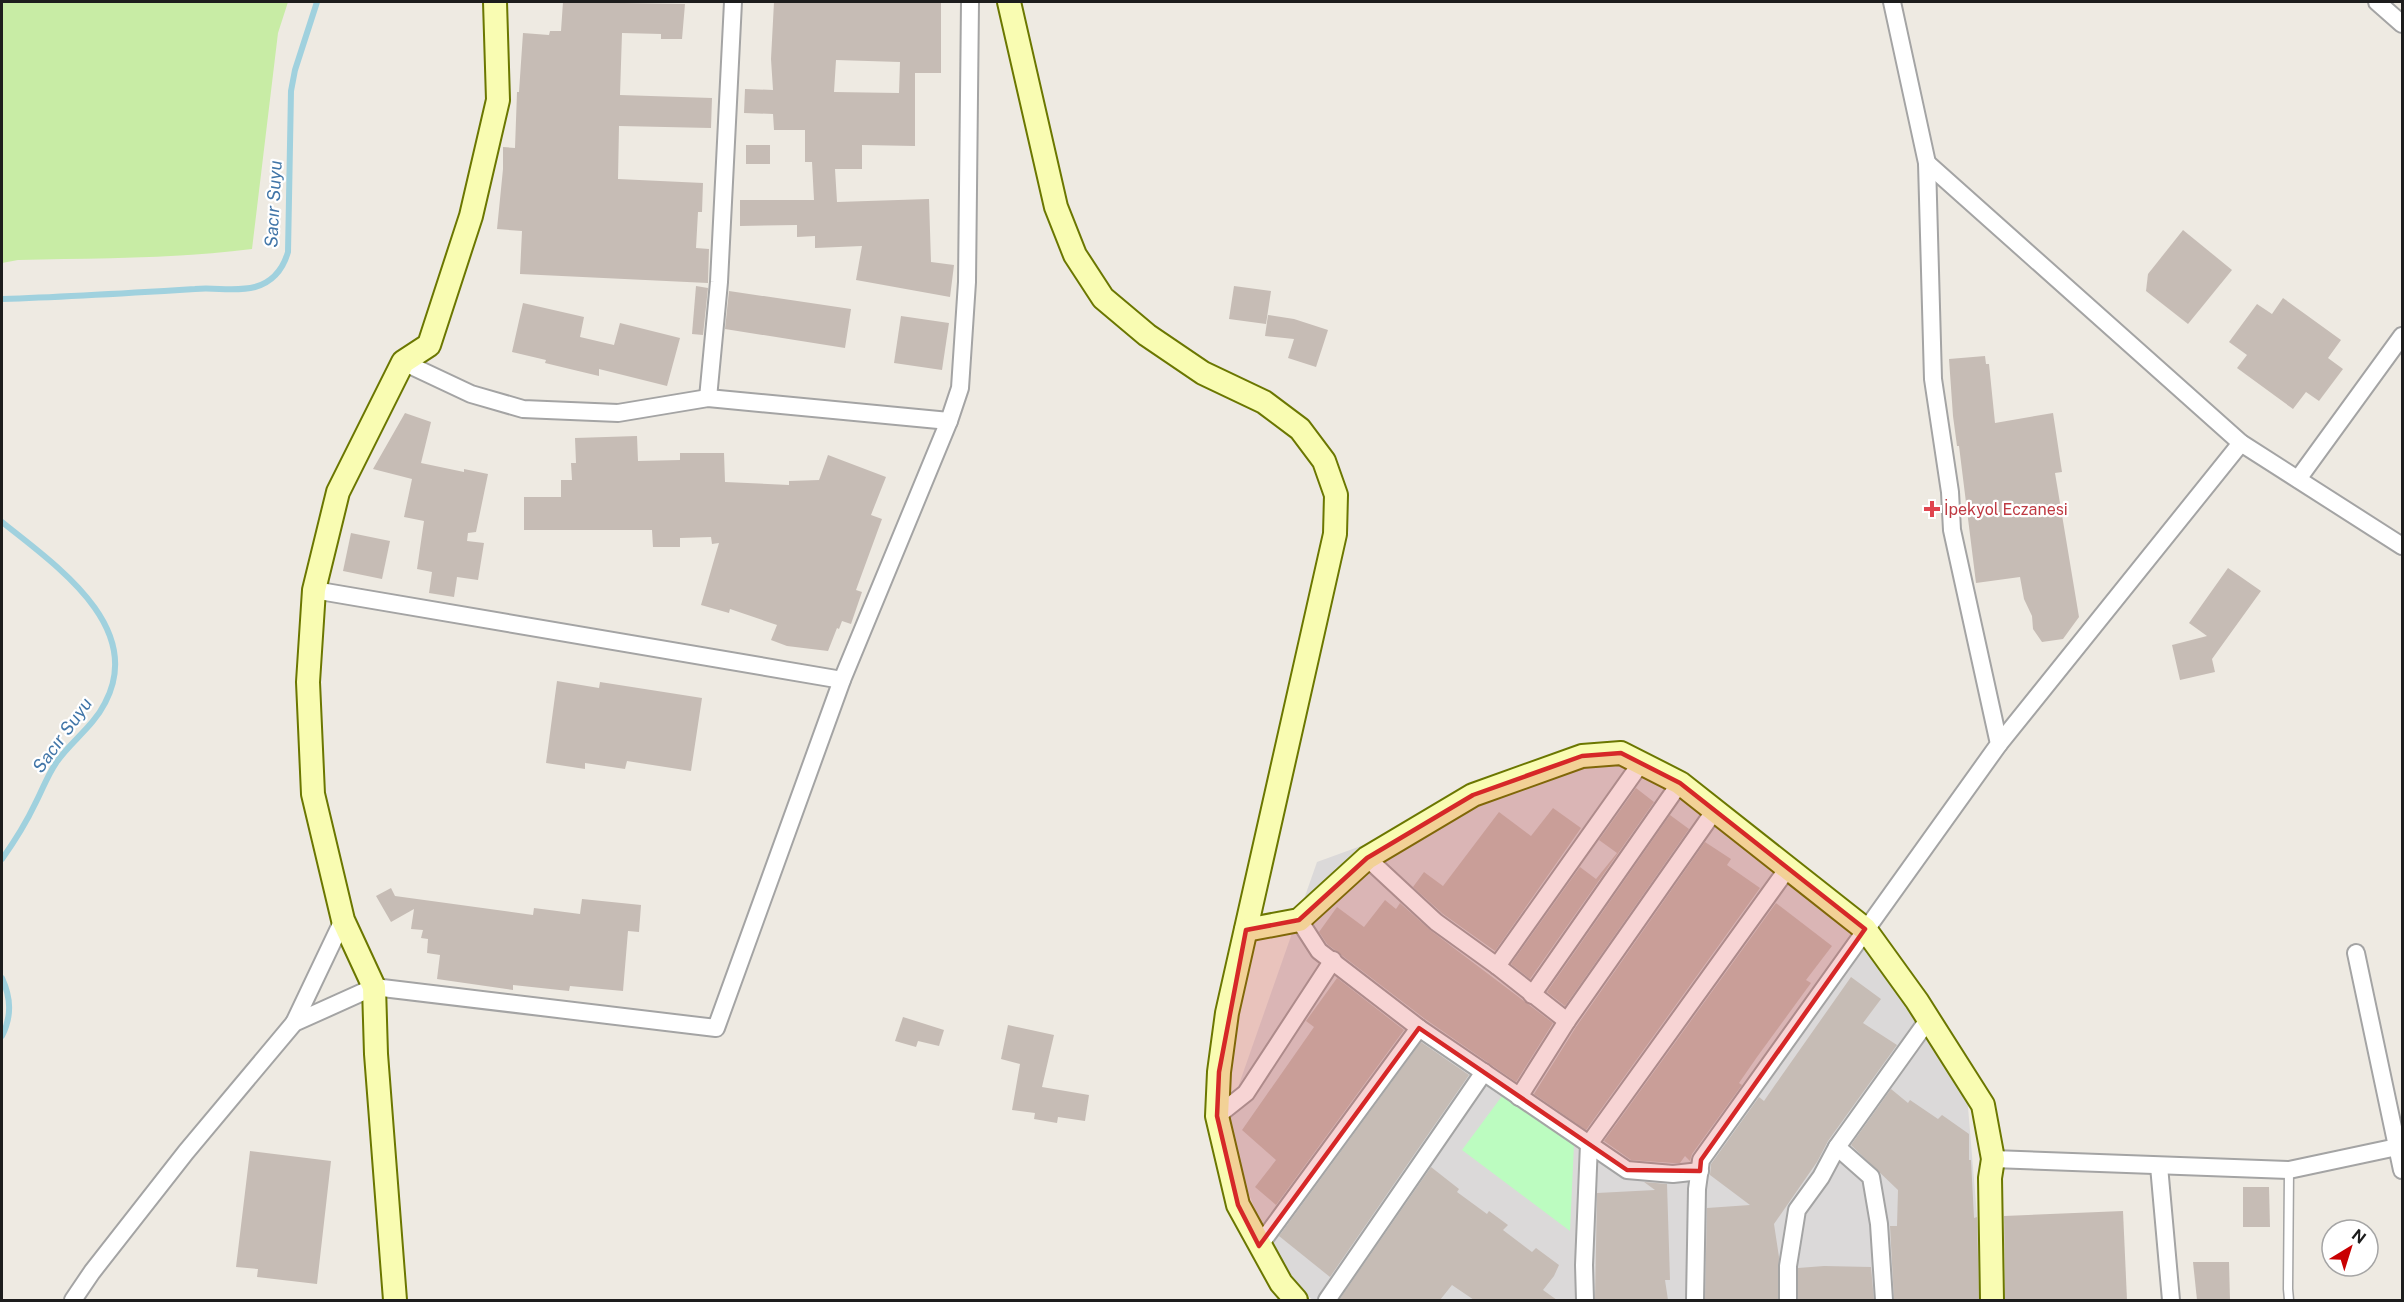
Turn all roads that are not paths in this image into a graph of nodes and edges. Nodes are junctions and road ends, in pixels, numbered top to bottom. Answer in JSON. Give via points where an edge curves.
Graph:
{"nodes":[{"id":1,"x":495,"y":2,"type":"edge"},
{"id":2,"x":733,"y":2,"type":"edge"},
{"id":3,"x":970,"y":2,"type":"edge"},
{"id":4,"x":1009,"y":2,"type":"edge"},
{"id":5,"x":1892,"y":2,"type":"edge"},
{"id":6,"x":2377,"y":2,"type":"edge"},
{"id":7,"x":2403,"y":24,"type":"edge"},
{"id":8,"x":1927,"y":163,"type":"junction"},
{"id":9,"x":2403,"y":336,"type":"edge"},
{"id":10,"x":403,"y":362,"type":"junction"},
{"id":11,"x":708,"y":398,"type":"junction"},
{"id":12,"x":949,"y":422,"type":"junction"},
{"id":13,"x":2241,"y":443,"type":"junction"},
{"id":14,"x":2298,"y":479,"type":"junction"},
{"id":15,"x":2403,"y":546,"type":"edge"},
{"id":16,"x":314,"y":590,"type":"junction"},
{"id":17,"x":843,"y":680,"type":"junction"},
{"id":18,"x":2000,"y":744,"type":"junction"},
{"id":19,"x":1641,"y":763,"type":"junction"},
{"id":20,"x":1680,"y":783,"type":"junction"},
{"id":21,"x":1715,"y":810,"type":"junction"},
{"id":22,"x":1367,"y":858,"type":"junction"},
{"id":23,"x":1788,"y":868,"type":"junction"},
{"id":24,"x":343,"y":920,"type":"junction"},
{"id":25,"x":1299,"y":920,"type":"junction"},
{"id":26,"x":1865,"y":929,"type":"junction"},
{"id":27,"x":1246,"y":930,"type":"junction"},
{"id":28,"x":2356,"y":953,"type":"dead end"},
{"id":29,"x":1333,"y":960,"type":"junction"},
{"id":30,"x":1497,"y":966,"type":"junction"},
{"id":31,"x":374,"y":987,"type":"junction"},
{"id":32,"x":1532,"y":995,"type":"junction"},
{"id":33,"x":1928,"y":1020,"type":"junction"},
{"id":34,"x":1567,"y":1021,"type":"junction"},
{"id":35,"x":294,"y":1023,"type":"junction"},
{"id":36,"x":1419,"y":1028,"type":"junction"},
{"id":37,"x":1484,"y":1072,"type":"junction"},
{"id":38,"x":1519,"y":1097,"type":"junction"},
{"id":39,"x":1217,"y":1116,"type":"junction"},
{"id":40,"x":1589,"y":1144,"type":"junction"},
{"id":41,"x":1837,"y":1147,"type":"junction"},
{"id":42,"x":2397,"y":1147,"type":"junction"},
{"id":43,"x":1993,"y":1159,"type":"junction"},
{"id":44,"x":2159,"y":1166,"type":"junction"},
{"id":45,"x":2289,"y":1170,"type":"junction"},
{"id":46,"x":2403,"y":1170,"type":"edge"},
{"id":47,"x":1700,"y":1171,"type":"junction"},
{"id":48,"x":1259,"y":1246,"type":"junction"},
{"id":49,"x":73,"y":1300,"type":"edge"},
{"id":50,"x":395,"y":1300,"type":"edge"},
{"id":51,"x":1296,"y":1300,"type":"edge"},
{"id":52,"x":1327,"y":1300,"type":"edge"},
{"id":53,"x":1585,"y":1300,"type":"edge"},
{"id":54,"x":1695,"y":1300,"type":"edge"},
{"id":55,"x":1788,"y":1300,"type":"edge"},
{"id":56,"x":1884,"y":1300,"type":"edge"},
{"id":57,"x":1992,"y":1300,"type":"edge"},
{"id":58,"x":2171,"y":1300,"type":"edge"},
{"id":59,"x":2289,"y":1300,"type":"edge"}],
"edges":[{"from":1,"to":10,"type":"street","via":[[498,100],[471,216],[429,345]]},
{"from":2,"to":11,"type":"street","via":[[719,282]]},
{"from":3,"to":12,"type":"street","via":[[967,282],[960,388]]},
{"from":4,"to":27,"type":"street","via":[[1056,207],[1075,255],[1103,298],[1147,335],[1203,373],[1264,402],[1300,429],[1324,462],[1336,495],[1335,534]]},
{"from":5,"to":8,"type":"street"},
{"from":6,"to":7,"type":"street"},
{"from":8,"to":13,"type":"street"},
{"from":8,"to":18,"type":"street","via":[[1933,379],[1952,530]]},
{"from":9,"to":14,"type":"street"},
{"from":10,"to":11,"type":"street","via":[[471,394],[524,409],[618,413]]},
{"from":10,"to":16,"type":"street","via":[[338,492]]},
{"from":11,"to":12,"type":"street"},
{"from":12,"to":17,"type":"street"},
{"from":13,"to":14,"type":"street"},
{"from":13,"to":18,"type":"street"},
{"from":14,"to":15,"type":"street"},
{"from":16,"to":17,"type":"street"},
{"from":16,"to":24,"type":"street","via":[[308,682],[313,794]]},
{"from":17,"to":31,"type":"street","via":[[716,1028]]},
{"from":18,"to":26,"type":"street"},
{"from":19,"to":20,"type":"street"},
{"from":19,"to":22,"type":"street","via":[[1621,753],[1582,756],[1473,795]]},
{"from":19,"to":30,"type":"street"},
{"from":20,"to":21,"type":"street"},
{"from":20,"to":32,"type":"street"},
{"from":21,"to":23,"type":"street"},
{"from":21,"to":34,"type":"street"},
{"from":22,"to":25,"type":"street"},
{"from":22,"to":30,"type":"street","via":[[1436,922]]},
{"from":23,"to":26,"type":"street"},
{"from":23,"to":40,"type":"street"},
{"from":24,"to":31,"type":"street"},
{"from":24,"to":35,"type":"street"},
{"from":25,"to":27,"type":"street"},
{"from":25,"to":29,"type":"street","via":[[1319,951]]},
{"from":26,"to":33,"type":"street"},
{"from":26,"to":47,"type":"street","via":[[1701,1160]]},
{"from":27,"to":39,"type":"street","via":[[1227,1013]]},
{"from":28,"to":42,"type":"street"},
{"from":29,"to":36,"type":"street"},
{"from":29,"to":39,"type":"street","via":[[1245,1093]]},
{"from":30,"to":32,"type":"street"},
{"from":31,"to":35,"type":"street"},
{"from":31,"to":50,"type":"street"},
{"from":32,"to":34,"type":"street"},
{"from":33,"to":41,"type":"street"},
{"from":33,"to":43,"type":"street","via":[[1983,1106]]},
{"from":34,"to":38,"type":"street"},
{"from":35,"to":49,"type":"street","via":[[186,1152]]},
{"from":36,"to":37,"type":"street"},
{"from":36,"to":48,"type":"street"},
{"from":37,"to":38,"type":"street"},
{"from":37,"to":52,"type":"street"},
{"from":38,"to":40,"type":"street"},
{"from":39,"to":48,"type":"street","via":[[1238,1205]]},
{"from":40,"to":47,"type":"street","via":[[1627,1170],[1673,1174]]},
{"from":40,"to":53,"type":"street"},
{"from":41,"to":55,"type":"street","via":[[1821,1178],[1797,1210],[1788,1266]]},
{"from":41,"to":56,"type":"street","via":[[1871,1177],[1880,1224]]},
{"from":42,"to":45,"type":"street"},
{"from":42,"to":46,"type":"street"},
{"from":43,"to":44,"type":"street"},
{"from":43,"to":57,"type":"street"},
{"from":44,"to":45,"type":"street"},
{"from":44,"to":58,"type":"street"},
{"from":45,"to":59,"type":"lane"},
{"from":47,"to":54,"type":"street"},
{"from":48,"to":51,"type":"street"}]}
